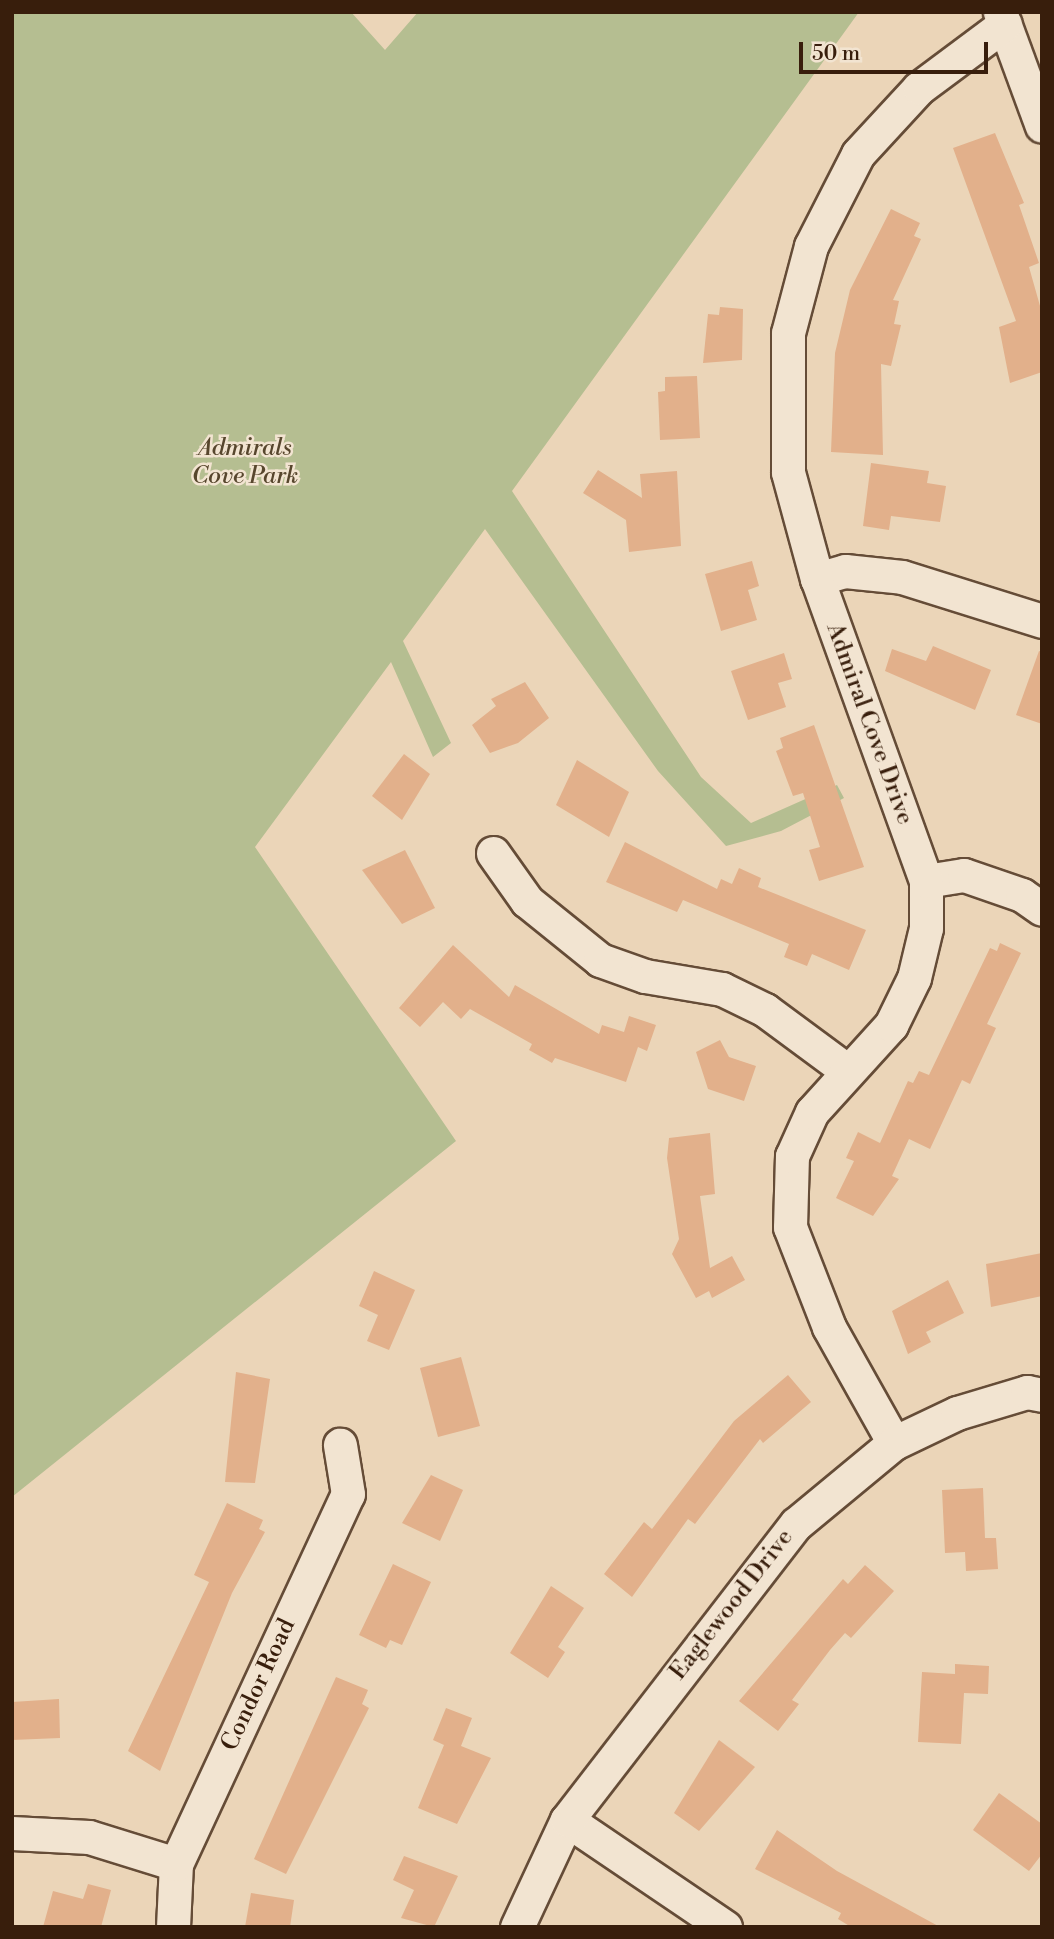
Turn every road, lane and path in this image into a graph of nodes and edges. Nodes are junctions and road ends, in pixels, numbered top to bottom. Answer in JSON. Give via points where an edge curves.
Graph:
{"nodes":[{"id":1,"x":1002,"y":18,"type":"edge"},
{"id":2,"x":1042,"y":126,"type":"edge"},
{"id":3,"x":817,"y":579,"type":"junction"},
{"id":4,"x":1042,"y":621,"type":"edge"},
{"id":5,"x":493,"y":853,"type":"dead end"},
{"id":6,"x":926,"y":881,"type":"junction"},
{"id":7,"x":1042,"y":909,"type":"edge"},
{"id":8,"x":846,"y":1070,"type":"junction"},
{"id":9,"x":1042,"y":1395,"type":"edge"},
{"id":10,"x":894,"y":1443,"type":"junction"},
{"id":11,"x":340,"y":1445,"type":"dead end"},
{"id":12,"x":567,"y":1820,"type":"junction"},
{"id":13,"x":12,"y":1833,"type":"edge"},
{"id":14,"x":176,"y":1864,"type":"junction"},
{"id":15,"x":173,"y":1927,"type":"edge"},
{"id":16,"x":517,"y":1927,"type":"edge"},
{"id":17,"x":725,"y":1927,"type":"edge"}],
"edges":[{"from":1,"to":2,"type":"street"},
{"from":1,"to":3,"type":"street","name":"Admiral Cove Drive","via":[[919,88],[858,155],[811,246],[788,333],[785,404],[788,472]]},
{"from":3,"to":4,"type":"street","via":[[845,571],[902,577]]},
{"from":3,"to":6,"type":"street","name":"Admiral Cove Drive"},
{"from":5,"to":8,"type":"street","via":[[527,901],[600,960],[645,976],[722,989],[765,1010]]},
{"from":6,"to":7,"type":"street","via":[[964,875],[1022,895]]},
{"from":6,"to":8,"type":"street","name":"Admiral Cove Drive","via":[[926,928],[914,978],[891,1025]]},
{"from":8,"to":10,"type":"street","name":"Admiral Cove Drive","via":[[812,1112],[792,1156],[790,1227],[829,1327]]},
{"from":9,"to":10,"type":"street","name":"Eaglewood Drive","via":[[1027,1392],[957,1413]]},
{"from":10,"to":12,"type":"street","name":"Eaglewood Drive","via":[[796,1524]]},
{"from":11,"to":14,"type":"street","name":"Condor Road","via":[[348,1494]]},
{"from":12,"to":16,"type":"street","name":"Eaglewood Drive"},
{"from":12,"to":17,"type":"street"},
{"from":13,"to":14,"type":"street","via":[[89,1837]]},
{"from":14,"to":15,"type":"street","name":"Condor Road"}]}
